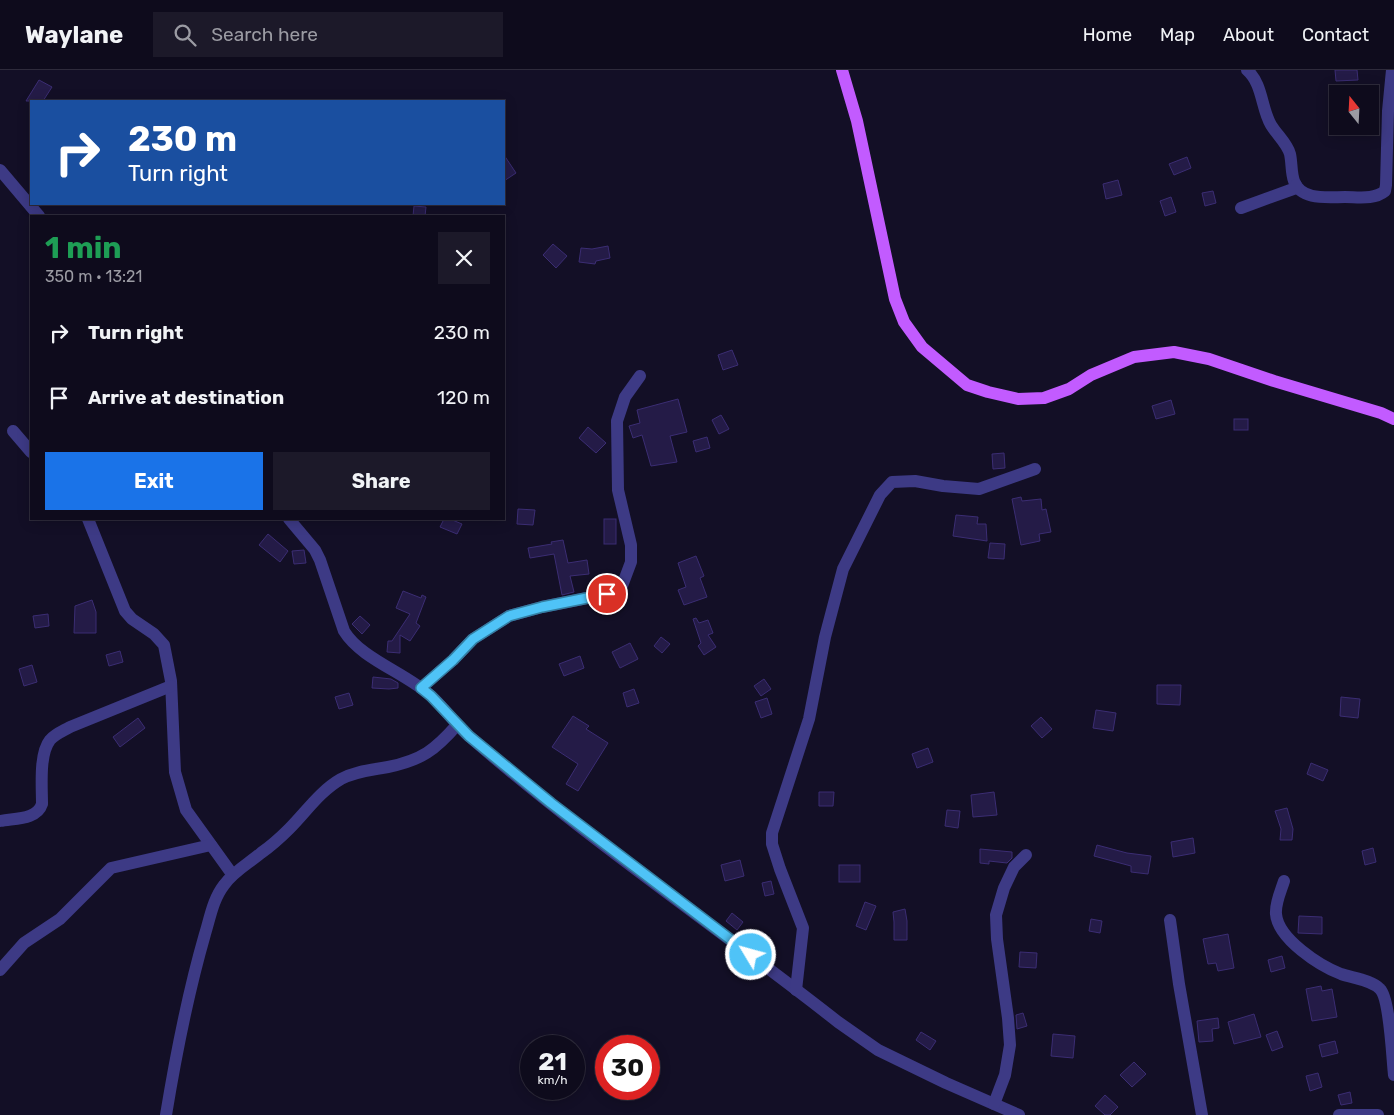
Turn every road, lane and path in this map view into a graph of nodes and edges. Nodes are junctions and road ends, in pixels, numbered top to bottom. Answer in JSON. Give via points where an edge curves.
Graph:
{"nodes":[{"id":1,"x":842,"y":70,"type":"edge"},
{"id":2,"x":1247,"y":70,"type":"edge"},
{"id":3,"x":1392,"y":71,"type":"edge"},
{"id":4,"x":0,"y":170,"type":"edge"},
{"id":5,"x":1296,"y":185,"type":"junction"},
{"id":6,"x":1241,"y":208,"type":"dead end"},
{"id":7,"x":38,"y":215,"type":"edge"},
{"id":8,"x":640,"y":376,"type":"dead end"},
{"id":9,"x":1394,"y":419,"type":"edge"},
{"id":10,"x":13,"y":431,"type":"dead end"},
{"id":11,"x":30,"y":451,"type":"edge"},
{"id":12,"x":1035,"y":470,"type":"dead end"},
{"id":13,"x":88,"y":520,"type":"edge"},
{"id":14,"x":290,"y":520,"type":"edge"},
{"id":15,"x":171,"y":686,"type":"junction"},
{"id":16,"x":421,"y":688,"type":"junction"},
{"id":17,"x":457,"y":724,"type":"junction"},
{"id":18,"x":0,"y":821,"type":"edge"},
{"id":19,"x":211,"y":845,"type":"junction"},
{"id":20,"x":1026,"y":855,"type":"dead end"},
{"id":21,"x":232,"y":874,"type":"junction"},
{"id":22,"x":1284,"y":881,"type":"dead end"},
{"id":23,"x":1170,"y":920,"type":"dead end"},
{"id":24,"x":0,"y":970,"type":"edge"},
{"id":25,"x":796,"y":990,"type":"junction"},
{"id":26,"x":1394,"y":1075,"type":"edge"},
{"id":27,"x":994,"y":1104,"type":"junction"},
{"id":28,"x":166,"y":1115,"type":"edge"},
{"id":29,"x":1019,"y":1115,"type":"edge"},
{"id":30,"x":1202,"y":1115,"type":"edge"},
{"id":31,"x":1340,"y":1115,"type":"edge"},
{"id":32,"x":1378,"y":1115,"type":"edge"}],
"edges":[{"from":1,"to":9,"type":"main road","via":[[857,121],[895,299],[904,322],[922,347],[967,384],[1018,399],[1044,398],[1134,357],[1174,352],[1209,359]]},
{"from":2,"to":5,"type":"street","via":[[1257,82],[1271,124],[1290,153]]},
{"from":3,"to":5,"type":"street","via":[[1385,191],[1374,197],[1315,197],[1300,191]]},
{"from":4,"to":7,"type":"street"},
{"from":5,"to":6,"type":"street","via":[[1296,188]]},
{"from":8,"to":16,"type":"street","via":[[625,396],[617,421],[618,490],[631,546],[631,562],[622,586],[607,594],[509,616],[473,639]]},
{"from":10,"to":11,"type":"street"},
{"from":12,"to":25,"type":"street","via":[[979,489],[915,480],[892,482],[880,495],[843,569],[825,637],[809,719],[772,833],[772,844],[803,928]]},
{"from":13,"to":15,"type":"street","via":[[125,611],[164,645]]},
{"from":14,"to":16,"type":"street","via":[[320,560],[348,639]]},
{"from":15,"to":18,"type":"street","via":[[57,734],[44,751],[40,810],[28,816]]},
{"from":15,"to":19,"type":"street","via":[[175,772],[186,810]]},
{"from":16,"to":17,"type":"street"},
{"from":17,"to":21,"type":"street","via":[[434,750],[419,758],[364,771],[342,779],[324,791],[282,835]]},
{"from":17,"to":25,"type":"street","via":[[551,803]]},
{"from":19,"to":21,"type":"street"},
{"from":19,"to":24,"type":"street","via":[[111,868],[60,919],[24,943]]},
{"from":20,"to":27,"type":"street","via":[[1014,867],[996,915],[1010,1045],[1005,1075]]},
{"from":21,"to":28,"type":"street","via":[[215,901],[196,966]]},
{"from":22,"to":26,"type":"street","via":[[1276,914],[1279,924],[1298,948],[1340,974],[1380,988],[1385,996]]},
{"from":23,"to":30,"type":"street"},
{"from":25,"to":27,"type":"street","via":[[878,1050]]},
{"from":27,"to":29,"type":"street"},
{"from":31,"to":32,"type":"street"}]}
